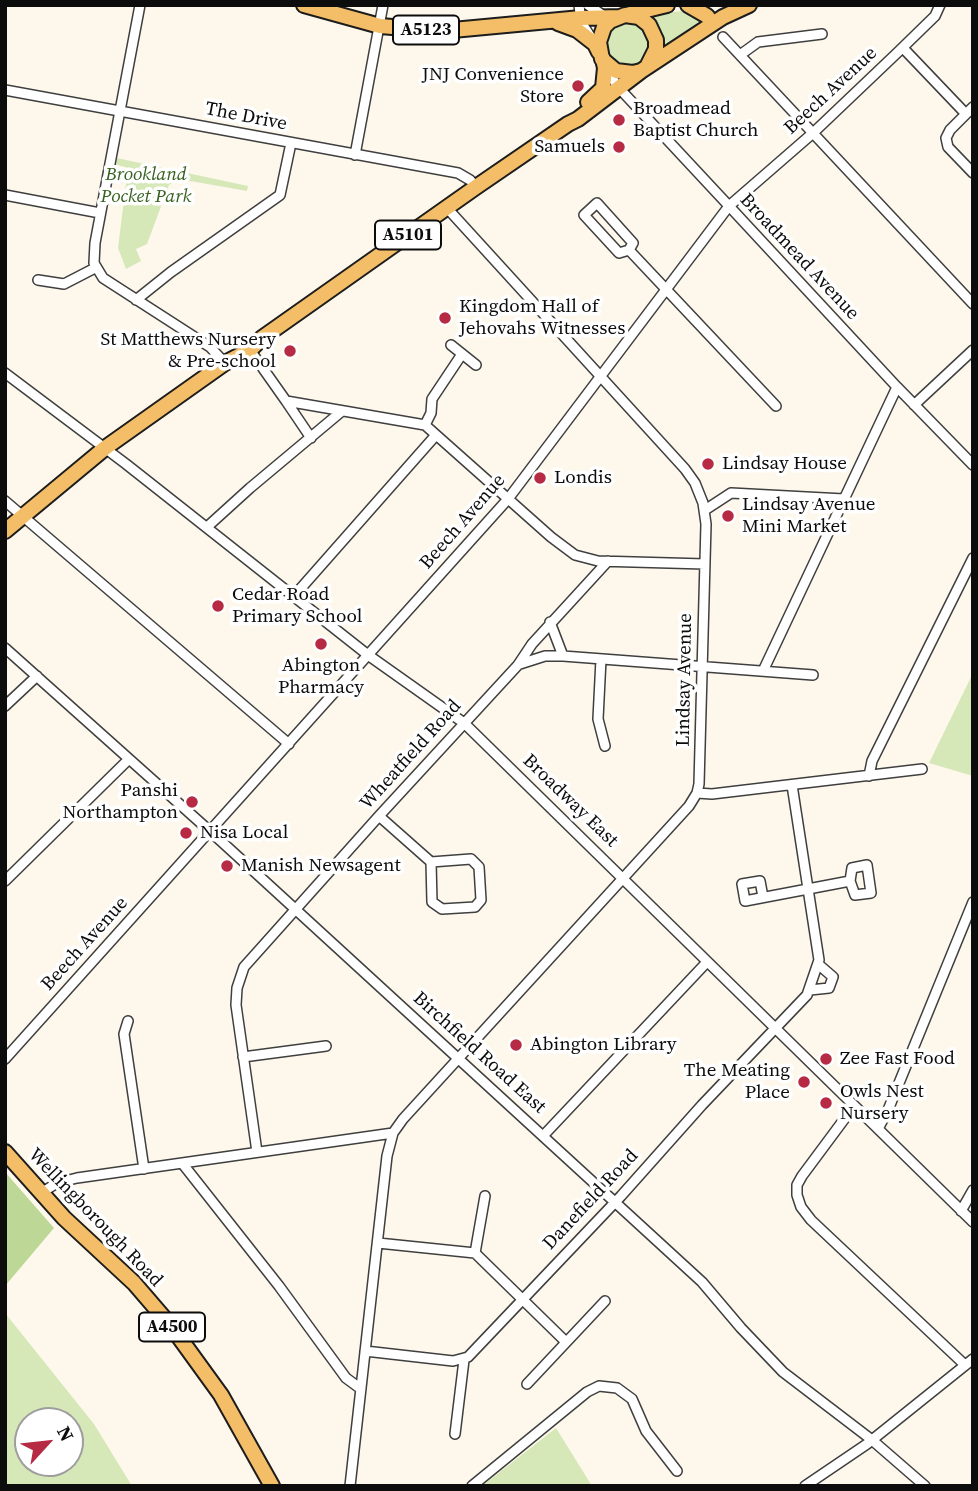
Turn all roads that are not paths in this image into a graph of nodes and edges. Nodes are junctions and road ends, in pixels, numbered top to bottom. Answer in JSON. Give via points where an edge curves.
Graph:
{"nodes":[{"id":1,"x":140,"y":5,"type":"edge"},
{"id":2,"x":304,"y":5,"type":"edge"},
{"id":3,"x":383,"y":5,"type":"edge"},
{"id":4,"x":667,"y":5,"type":"edge"},
{"id":5,"x":688,"y":5,"type":"edge"},
{"id":6,"x":749,"y":5,"type":"edge"},
{"id":7,"x":940,"y":5,"type":"edge"},
{"id":8,"x":582,"y":9,"type":"edge"},
{"id":9,"x":616,"y":16,"type":"junction"},
{"id":10,"x":550,"y":21,"type":"junction"},
{"id":11,"x":712,"y":23,"type":"junction"},
{"id":12,"x":380,"y":26,"type":"junction"},
{"id":13,"x":822,"y":34,"type":"dead end"},
{"id":14,"x":723,"y":37,"type":"dead end"},
{"id":15,"x":903,"y":48,"type":"junction"},
{"id":16,"x":740,"y":55,"type":"junction"},
{"id":17,"x":601,"y":56,"type":"junction"},
{"id":18,"x":645,"y":68,"type":"junction"},
{"id":19,"x":619,"y":88,"type":"junction"},
{"id":20,"x":5,"y":90,"type":"edge"},
{"id":21,"x":120,"y":111,"type":"junction"},
{"id":22,"x":969,"y":111,"type":"edge"},
{"id":23,"x":568,"y":124,"type":"junction"},
{"id":24,"x":813,"y":133,"type":"junction"},
{"id":25,"x":291,"y":143,"type":"junction"},
{"id":26,"x":355,"y":155,"type":"junction"},
{"id":27,"x":973,"y":173,"type":"edge"},
{"id":28,"x":476,"y":187,"type":"junction"},
{"id":29,"x":5,"y":195,"type":"edge"},
{"id":30,"x":729,"y":206,"type":"junction"},
{"id":31,"x":447,"y":208,"type":"junction"},
{"id":32,"x":100,"y":213,"type":"junction"},
{"id":33,"x":629,"y":250,"type":"junction"},
{"id":34,"x":95,"y":268,"type":"junction"},
{"id":35,"x":38,"y":280,"type":"dead end"},
{"id":36,"x":666,"y":289,"type":"junction"},
{"id":37,"x":136,"y":300,"type":"junction"},
{"id":38,"x":973,"y":304,"type":"edge"},
{"id":39,"x":451,"y":345,"type":"dead end"},
{"id":40,"x":250,"y":350,"type":"junction"},
{"id":41,"x":973,"y":350,"type":"edge"},
{"id":42,"x":462,"y":354,"type":"junction"},
{"id":43,"x":226,"y":363,"type":"junction"},
{"id":44,"x":476,"y":365,"type":"dead end"},
{"id":45,"x":5,"y":373,"type":"edge"},
{"id":46,"x":601,"y":377,"type":"junction"},
{"id":47,"x":897,"y":387,"type":"junction"},
{"id":48,"x":286,"y":401,"type":"junction"},
{"id":49,"x":914,"y":405,"type":"junction"},
{"id":50,"x":776,"y":406,"type":"dead end"},
{"id":51,"x":342,"y":411,"type":"junction"},
{"id":52,"x":425,"y":425,"type":"junction"},
{"id":53,"x":436,"y":435,"type":"junction"},
{"id":54,"x":311,"y":438,"type":"junction"},
{"id":55,"x":105,"y":449,"type":"junction"},
{"id":56,"x":973,"y":465,"type":"edge"},
{"id":57,"x":508,"y":499,"type":"junction"},
{"id":58,"x":844,"y":499,"type":"junction"},
{"id":59,"x":5,"y":501,"type":"edge"},
{"id":60,"x":705,"y":510,"type":"junction"},
{"id":61,"x":24,"y":516,"type":"junction"},
{"id":62,"x":207,"y":527,"type":"junction"},
{"id":63,"x":5,"y":531,"type":"edge"},
{"id":64,"x":973,"y":558,"type":"edge"},
{"id":65,"x":608,"y":561,"type":"junction"},
{"id":66,"x":705,"y":564,"type":"junction"},
{"id":67,"x":294,"y":596,"type":"junction"},
{"id":68,"x":550,"y":622,"type":"junction"},
{"id":69,"x":5,"y":648,"type":"edge"},
{"id":70,"x":368,"y":654,"type":"junction"},
{"id":71,"x":563,"y":656,"type":"junction"},
{"id":72,"x":601,"y":659,"type":"junction"},
{"id":73,"x":518,"y":665,"type":"junction"},
{"id":74,"x":702,"y":667,"type":"junction"},
{"id":75,"x":763,"y":671,"type":"junction"},
{"id":76,"x":813,"y":675,"type":"dead end"},
{"id":77,"x":37,"y":676,"type":"junction"},
{"id":78,"x":5,"y":706,"type":"edge"},
{"id":79,"x":464,"y":723,"type":"junction"},
{"id":80,"x":289,"y":744,"type":"junction"},
{"id":81,"x":605,"y":746,"type":"dead end"},
{"id":82,"x":129,"y":760,"type":"junction"},
{"id":83,"x":922,"y":769,"type":"dead end"},
{"id":84,"x":869,"y":775,"type":"junction"},
{"id":85,"x":792,"y":785,"type":"junction"},
{"id":86,"x":697,"y":793,"type":"junction"},
{"id":87,"x":379,"y":816,"type":"junction"},
{"id":88,"x":210,"y":831,"type":"junction"},
{"id":89,"x":431,"y":862,"type":"junction"},
{"id":90,"x":623,"y":878,"type":"junction"},
{"id":91,"x":5,"y":881,"type":"edge"},
{"id":92,"x":850,"y":881,"type":"dead end"},
{"id":93,"x":808,"y":890,"type":"junction"},
{"id":94,"x":763,"y":897,"type":"dead end"},
{"id":95,"x":973,"y":902,"type":"edge"},
{"id":96,"x":295,"y":909,"type":"junction"},
{"id":97,"x":707,"y":962,"type":"junction"},
{"id":98,"x":818,"y":964,"type":"junction"},
{"id":99,"x":810,"y":990,"type":"junction"},
{"id":100,"x":128,"y":1021,"type":"dead end"},
{"id":101,"x":775,"y":1028,"type":"junction"},
{"id":102,"x":326,"y":1046,"type":"dead end"},
{"id":103,"x":243,"y":1057,"type":"junction"},
{"id":104,"x":5,"y":1059,"type":"edge"},
{"id":105,"x":458,"y":1059,"type":"junction"},
{"id":106,"x":854,"y":1106,"type":"junction"},
{"id":107,"x":878,"y":1129,"type":"junction"},
{"id":108,"x":393,"y":1133,"type":"junction"},
{"id":109,"x":543,"y":1136,"type":"junction"},
{"id":110,"x":5,"y":1152,"type":"edge"},
{"id":111,"x":257,"y":1152,"type":"junction"},
{"id":112,"x":182,"y":1163,"type":"junction"},
{"id":113,"x":144,"y":1169,"type":"junction"},
{"id":114,"x":973,"y":1190,"type":"edge"},
{"id":115,"x":41,"y":1193,"type":"junction"},
{"id":116,"x":485,"y":1196,"type":"dead end"},
{"id":117,"x":615,"y":1202,"type":"junction"},
{"id":118,"x":961,"y":1210,"type":"junction"},
{"id":119,"x":973,"y":1222,"type":"edge"},
{"id":120,"x":377,"y":1243,"type":"junction"},
{"id":121,"x":475,"y":1253,"type":"junction"},
{"id":122,"x":522,"y":1300,"type":"junction"},
{"id":123,"x":605,"y":1301,"type":"dead end"},
{"id":124,"x":566,"y":1342,"type":"junction"},
{"id":125,"x":365,"y":1351,"type":"junction"},
{"id":126,"x":464,"y":1360,"type":"junction"},
{"id":127,"x":969,"y":1362,"type":"edge"},
{"id":128,"x":527,"y":1384,"type":"dead end"},
{"id":129,"x":361,"y":1389,"type":"junction"},
{"id":130,"x":455,"y":1434,"type":"dead end"},
{"id":131,"x":872,"y":1440,"type":"junction"},
{"id":132,"x":677,"y":1471,"type":"dead end"},
{"id":133,"x":272,"y":1486,"type":"edge"},
{"id":134,"x":350,"y":1486,"type":"edge"},
{"id":135,"x":472,"y":1486,"type":"edge"},
{"id":136,"x":805,"y":1486,"type":"edge"},
{"id":137,"x":925,"y":1486,"type":"edge"}],
"edges":[{"from":1,"to":21,"type":"street"},
{"from":2,"to":12,"type":"main road","number":"A5123"},
{"from":3,"to":12,"type":"street"},
{"from":4,"to":9,"type":"main road","number":"A5123"},
{"from":5,"to":11,"type":"main road"},
{"from":6,"to":11,"type":"main road"},
{"from":7,"to":15,"type":"street","name":"Beech Avenue"},
{"from":8,"to":9,"type":"main road","number":"A5123"},
{"from":8,"to":10,"type":"main road","number":"A5123"},
{"from":8,"to":17,"type":"street","name":"Broadmead Avenue"},
{"from":9,"to":17,"type":"main road","via":[[604,27]]},
{"from":9,"to":18,"type":"main road","via":[[644,20],[654,32],[656,49]]},
{"from":10,"to":12,"type":"main road","number":"A5123","via":[[442,31]]},
{"from":10,"to":17,"type":"main road","number":"A5123","via":[[577,30]]},
{"from":11,"to":18,"type":"main road"},
{"from":12,"to":26,"type":"street"},
{"from":13,"to":16,"type":"street","via":[[758,42]]},
{"from":14,"to":16,"type":"street"},
{"from":15,"to":22,"type":"street"},
{"from":15,"to":24,"type":"street","name":"Beech Avenue"},
{"from":16,"to":24,"type":"street"},
{"from":17,"to":18,"type":"main road","via":[[616,71],[633,73]]},
{"from":17,"to":19,"type":"street","name":"Broadmead Avenue"},
{"from":17,"to":23,"type":"main road","number":"A5101","via":[[603,88]]},
{"from":18,"to":19,"type":"main road","number":"A5101"},
{"from":19,"to":23,"type":"main road","number":"A5101"},
{"from":19,"to":30,"type":"street","name":"Broadmead Avenue"},
{"from":20,"to":21,"type":"street","name":"The Drive"},
{"from":21,"to":25,"type":"street","name":"The Drive"},
{"from":21,"to":32,"type":"street"},
{"from":22,"to":27,"type":"street","via":[[946,138]]},
{"from":23,"to":28,"type":"main road","number":"A5101"},
{"from":24,"to":30,"type":"street","name":"Beech Avenue"},
{"from":24,"to":38,"type":"street"},
{"from":25,"to":26,"type":"street","name":"The Drive"},
{"from":25,"to":37,"type":"street","via":[[280,195]]},
{"from":26,"to":28,"type":"street","name":"The Drive","via":[[457,173]]},
{"from":28,"to":31,"type":"main road","number":"A5101"},
{"from":29,"to":32,"type":"street"},
{"from":30,"to":36,"type":"street","name":"Beech Avenue"},
{"from":30,"to":47,"type":"street","name":"Broadmead Avenue"},
{"from":31,"to":40,"type":"main road","number":"A5101"},
{"from":31,"to":46,"type":"street","name":"Lindsay Avenue"},
{"from":32,"to":34,"type":"street"},
{"from":33,"to":33,"type":"street","via":[[620,253],[584,215],[597,203],[634,243]]},
{"from":33,"to":36,"type":"street"},
{"from":34,"to":35,"type":"street","via":[[64,285]]},
{"from":34,"to":37,"type":"street"},
{"from":36,"to":46,"type":"street","name":"Beech Avenue"},
{"from":36,"to":50,"type":"street"},
{"from":37,"to":43,"type":"street","via":[[214,350]]},
{"from":39,"to":42,"type":"street"},
{"from":40,"to":43,"type":"main road","number":"A5101"},
{"from":40,"to":48,"type":"street"},
{"from":41,"to":49,"type":"street"},
{"from":42,"to":44,"type":"street"},
{"from":42,"to":52,"type":"street","via":[[432,400]]},
{"from":43,"to":55,"type":"main road","number":"A5101"},
{"from":45,"to":55,"type":"street","name":"Broadway East"},
{"from":46,"to":57,"type":"street","name":"Beech Avenue"},
{"from":46,"to":60,"type":"street","name":"Lindsay Avenue","via":[[691,476]]},
{"from":47,"to":49,"type":"street","name":"Broadmead Avenue"},
{"from":47,"to":58,"type":"street"},
{"from":48,"to":51,"type":"street"},
{"from":48,"to":54,"type":"street"},
{"from":49,"to":56,"type":"street","name":"Broadmead Avenue"},
{"from":51,"to":52,"type":"street"},
{"from":51,"to":54,"type":"street"},
{"from":52,"to":53,"type":"street"},
{"from":53,"to":57,"type":"street"},
{"from":53,"to":67,"type":"street"},
{"from":54,"to":62,"type":"street"},
{"from":55,"to":61,"type":"main road","number":"A5101"},
{"from":55,"to":62,"type":"street","name":"Broadway East"},
{"from":57,"to":65,"type":"street","via":[[569,552]]},
{"from":57,"to":70,"type":"street","name":"Beech Avenue"},
{"from":58,"to":60,"type":"street","via":[[731,493]]},
{"from":58,"to":75,"type":"street"},
{"from":59,"to":61,"type":"street"},
{"from":60,"to":66,"type":"street","name":"Lindsay Avenue"},
{"from":61,"to":63,"type":"main road","number":"A5101"},
{"from":61,"to":80,"type":"street"},
{"from":62,"to":67,"type":"street","name":"Broadway East"},
{"from":64,"to":84,"type":"street"},
{"from":65,"to":66,"type":"street"},
{"from":65,"to":68,"type":"street","name":"Wheatfield Road"},
{"from":66,"to":74,"type":"street","name":"Lindsay Avenue"},
{"from":67,"to":70,"type":"street","name":"Broadway East"},
{"from":68,"to":71,"type":"street"},
{"from":68,"to":73,"type":"street","name":"Wheatfield Road"},
{"from":69,"to":77,"type":"street","name":"Birchfield Road East"},
{"from":70,"to":79,"type":"street","name":"Broadway East"},
{"from":70,"to":80,"type":"street","name":"Beech Avenue"},
{"from":71,"to":72,"type":"street"},
{"from":71,"to":73,"type":"street","via":[[545,656]]},
{"from":72,"to":74,"type":"street"},
{"from":72,"to":81,"type":"street","via":[[598,719]]},
{"from":73,"to":79,"type":"street","name":"Wheatfield Road"},
{"from":74,"to":75,"type":"street"},
{"from":74,"to":86,"type":"street","name":"Lindsay Avenue"},
{"from":75,"to":76,"type":"street"},
{"from":77,"to":78,"type":"street"},
{"from":77,"to":82,"type":"street","name":"Birchfield Road East"},
{"from":79,"to":87,"type":"street","name":"Wheatfield Road"},
{"from":79,"to":90,"type":"street","name":"Broadway East"},
{"from":80,"to":88,"type":"street","name":"Beech Avenue"},
{"from":82,"to":88,"type":"street","name":"Birchfield Road East"},
{"from":82,"to":91,"type":"street"},
{"from":83,"to":84,"type":"street"},
{"from":84,"to":85,"type":"street"},
{"from":85,"to":86,"type":"street"},
{"from":85,"to":93,"type":"street","name":"Danefield Road"},
{"from":86,"to":90,"type":"street"},
{"from":87,"to":89,"type":"street"},
{"from":87,"to":96,"type":"street","name":"Wheatfield Road"},
{"from":88,"to":96,"type":"street","name":"Birchfield Road East"},
{"from":88,"to":104,"type":"street","name":"Beech Avenue"},
{"from":89,"to":89,"type":"street","via":[[471,859],[479,867],[481,900],[475,907],[442,909],[432,902]]},
{"from":90,"to":97,"type":"street","name":"Broadway East"},
{"from":90,"to":105,"type":"street"},
{"from":92,"to":93,"type":"street"},
{"from":93,"to":94,"type":"street"},
{"from":93,"to":98,"type":"street","name":"Danefield Road"},
{"from":95,"to":107,"type":"street"},
{"from":96,"to":103,"type":"street","name":"Wheatfield Road","via":[[254,954],[239,980],[236,1005]]},
{"from":96,"to":105,"type":"street","name":"Birchfield Road East"},
{"from":97,"to":101,"type":"street","name":"Broadway East"},
{"from":97,"to":109,"type":"street"},
{"from":98,"to":99,"type":"street","name":"Danefield Road"},
{"from":98,"to":99,"type":"street","name":"Danefield Road","via":[[832,977],[829,988]]},
{"from":99,"to":101,"type":"street","name":"Danefield Road"},
{"from":100,"to":113,"type":"street","via":[[124,1034]]},
{"from":101,"to":106,"type":"street","name":"Broadway East"},
{"from":101,"to":117,"type":"street","name":"Danefield Road"},
{"from":102,"to":103,"type":"street"},
{"from":103,"to":111,"type":"street","name":"Wheatfield Road"},
{"from":105,"to":108,"type":"street"},
{"from":105,"to":109,"type":"street","name":"Birchfield Road East"},
{"from":106,"to":107,"type":"street","name":"Broadway East"},
{"from":106,"to":127,"type":"street","via":[[797,1185],[801,1207]]},
{"from":107,"to":118,"type":"street","name":"Broadway East"},
{"from":108,"to":111,"type":"street"},
{"from":108,"to":120,"type":"street"},
{"from":109,"to":117,"type":"street","name":"Birchfield Road East"},
{"from":110,"to":115,"type":"main road","name":"Wellingborough Road","number":"A4500"},
{"from":111,"to":112,"type":"street"},
{"from":112,"to":113,"type":"street"},
{"from":112,"to":129,"type":"street","via":[[345,1378]]},
{"from":113,"to":115,"type":"street","via":[[65,1180]]},
{"from":114,"to":118,"type":"street"},
{"from":115,"to":133,"type":"main road","name":"Wellingborough Road","number":"A4500","via":[[134,1283],[177,1333],[221,1395]]},
{"from":116,"to":121,"type":"street"},
{"from":117,"to":122,"type":"street","name":"Danefield Road"},
{"from":117,"to":131,"type":"street","name":"Birchfield Road East","via":[[702,1282],[783,1372]]},
{"from":118,"to":119,"type":"street","name":"Broadway East"},
{"from":120,"to":121,"type":"street"},
{"from":120,"to":125,"type":"street"},
{"from":121,"to":122,"type":"street"},
{"from":122,"to":124,"type":"street"},
{"from":122,"to":126,"type":"street","name":"Danefield Road"},
{"from":123,"to":124,"type":"street"},
{"from":124,"to":128,"type":"street"},
{"from":125,"to":126,"type":"street"},
{"from":125,"to":129,"type":"street"},
{"from":126,"to":130,"type":"street"},
{"from":127,"to":131,"type":"street"},
{"from":129,"to":134,"type":"street"},
{"from":131,"to":136,"type":"street"},
{"from":131,"to":137,"type":"street","name":"Birchfield Road East"},
{"from":132,"to":135,"type":"street","via":[[646,1431],[632,1399],[617,1388],[598,1386]]}]}
